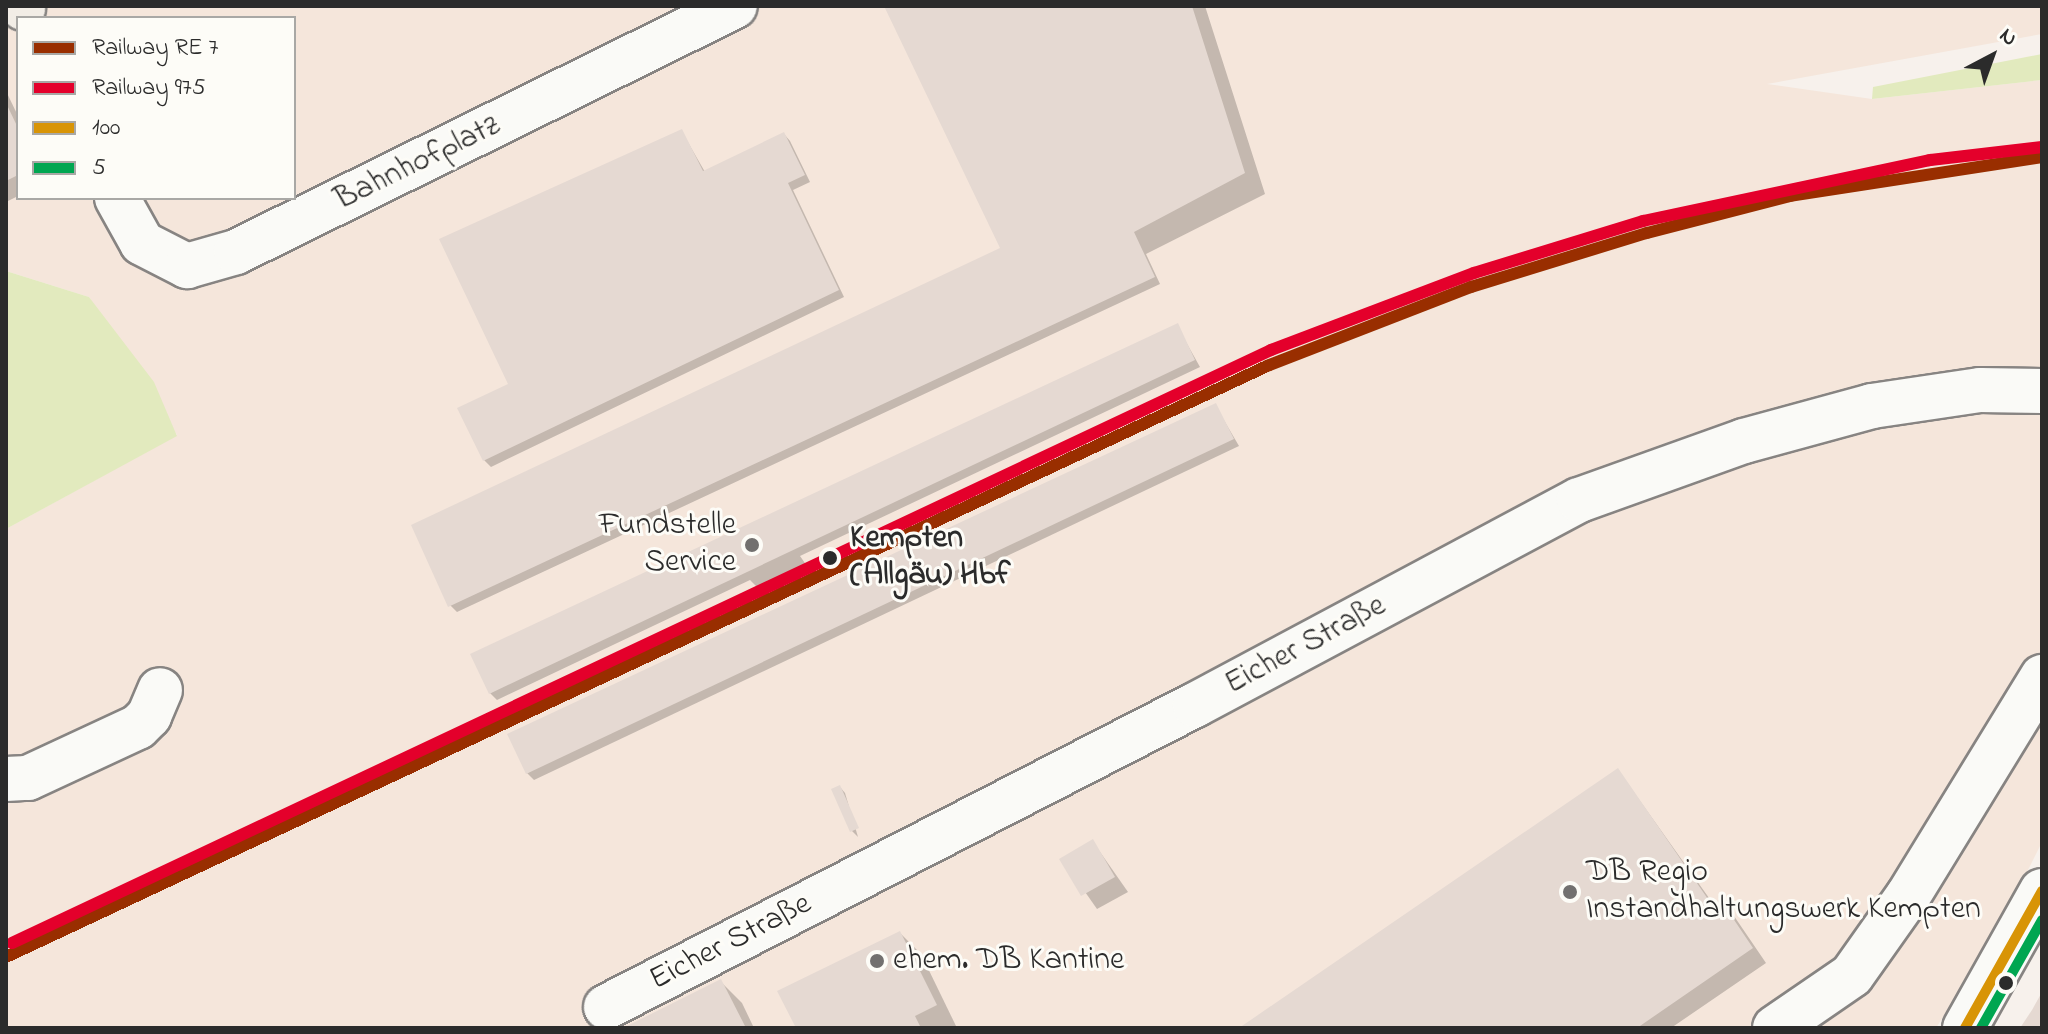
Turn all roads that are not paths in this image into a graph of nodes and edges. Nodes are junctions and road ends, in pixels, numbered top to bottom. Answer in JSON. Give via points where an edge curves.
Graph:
{"nodes":[{"id":1,"x":735,"y":6,"type":"edge"},
{"id":2,"x":118,"y":200,"type":"edge"},
{"id":3,"x":2042,"y":391,"type":"edge"},
{"id":4,"x":2042,"y":677,"type":"edge"},
{"id":5,"x":160,"y":690,"type":"dead end"},
{"id":6,"x":6,"y":779,"type":"edge"},
{"id":7,"x":2042,"y":891,"type":"edge"},
{"id":8,"x":606,"y":1007,"type":"dead end"},
{"id":9,"x":1775,"y":1028,"type":"edge"},
{"id":10,"x":1965,"y":1028,"type":"edge"}],
"edges":[{"from":1,"to":2,"type":"street","name":"Bahnhofplatz","via":[[236,252],[187,266],[142,243]]},
{"from":3,"to":8,"type":"street","name":"Eicher Straße","via":[[1980,390],[1872,406],[1744,441],[1579,500],[1195,705]]},
{"from":4,"to":9,"type":"street","via":[[1908,896],[1852,975]]},
{"from":5,"to":6,"type":"street","via":[[138,727],[28,778]]},
{"from":7,"to":10,"type":"street"}]}
